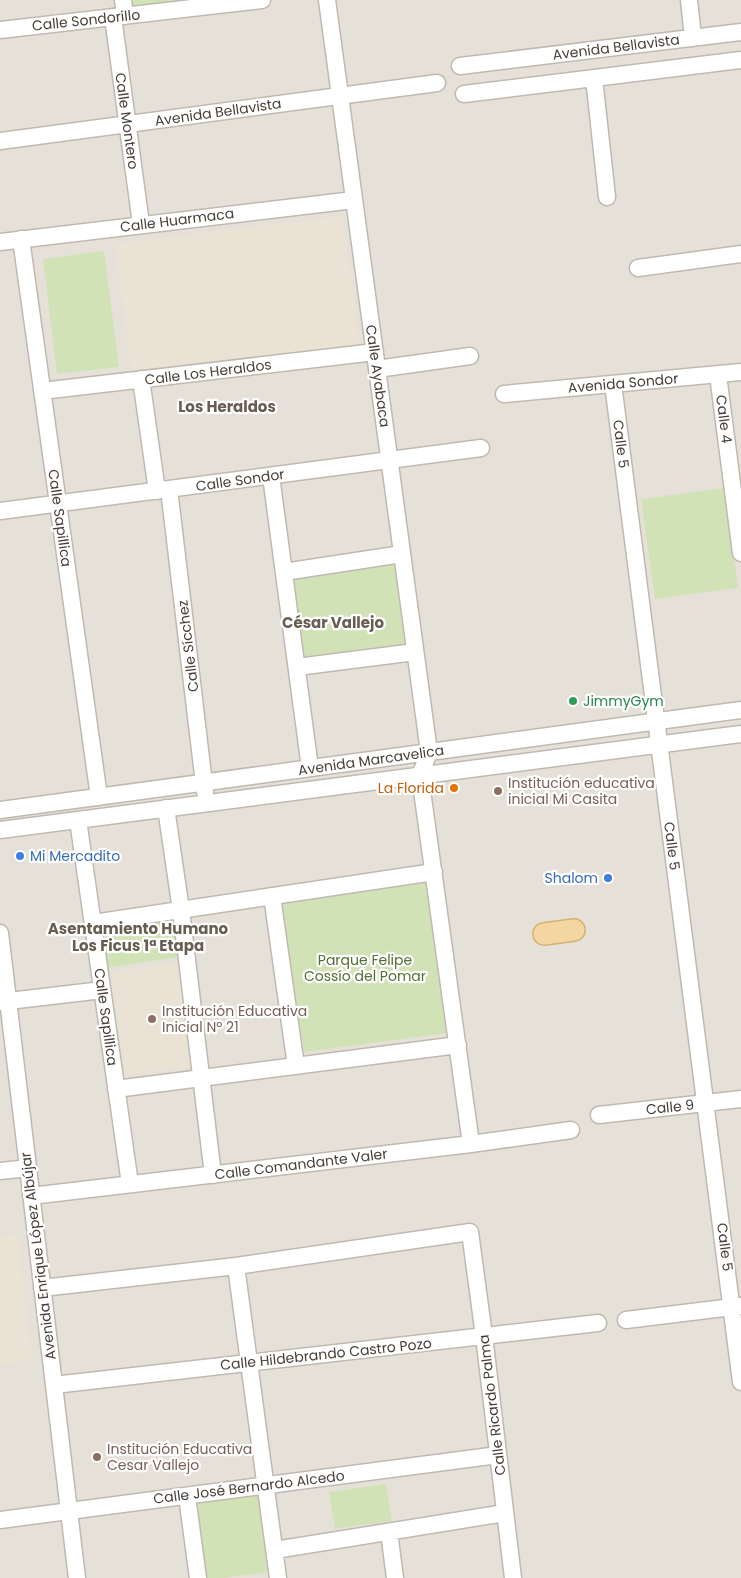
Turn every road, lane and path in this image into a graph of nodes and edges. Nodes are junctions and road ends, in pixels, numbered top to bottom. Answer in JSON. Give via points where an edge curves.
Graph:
{"nodes":[{"id":1,"x":262,"y":0,"type":"edge"},
{"id":2,"x":327,"y":0,"type":"edge"},
{"id":3,"x":689,"y":0,"type":"edge"},
{"id":4,"x":120,"y":11,"type":"edge"},
{"id":5,"x":0,"y":30,"type":"edge"},
{"id":6,"x":741,"y":32,"type":"edge"},
{"id":7,"x":693,"y":38,"type":"junction"},
{"id":8,"x":517,"y":59,"type":"junction"},
{"id":9,"x":741,"y":60,"type":"edge"},
{"id":10,"x":460,"y":66,"type":"dead end"},
{"id":11,"x":594,"y":78,"type":"junction"},
{"id":12,"x":437,"y":83,"type":"dead end"},
{"id":13,"x":520,"y":87,"type":"junction"},
{"id":14,"x":464,"y":94,"type":"dead end"},
{"id":15,"x":340,"y":96,"type":"junction"},
{"id":16,"x":128,"y":124,"type":"junction"},
{"id":17,"x":0,"y":141,"type":"edge"},
{"id":18,"x":607,"y":197,"type":"dead end"},
{"id":19,"x":354,"y":200,"type":"junction"},
{"id":20,"x":141,"y":224,"type":"junction"},
{"id":21,"x":21,"y":239,"type":"junction"},
{"id":22,"x":0,"y":242,"type":"edge"},
{"id":23,"x":741,"y":254,"type":"edge"},
{"id":24,"x":638,"y":268,"type":"dead end"},
{"id":25,"x":375,"y":352,"type":"junction"},
{"id":26,"x":470,"y":356,"type":"dead end"},
{"id":27,"x":377,"y":369,"type":"junction"},
{"id":28,"x":741,"y":372,"type":"edge"},
{"id":29,"x":718,"y":375,"type":"junction"},
{"id":30,"x":141,"y":380,"type":"junction"},
{"id":31,"x":614,"y":384,"type":"junction"},
{"id":32,"x":42,"y":391,"type":"junction"},
{"id":33,"x":504,"y":394,"type":"dead end"},
{"id":34,"x":481,"y":448,"type":"dead end"},
{"id":35,"x":389,"y":460,"type":"junction"},
{"id":36,"x":271,"y":476,"type":"junction"},
{"id":37,"x":163,"y":490,"type":"junction"},
{"id":38,"x":58,"y":504,"type":"junction"},
{"id":39,"x":0,"y":511,"type":"edge"},
{"id":40,"x":741,"y":553,"type":"edge"},
{"id":41,"x":402,"y":554,"type":"junction"},
{"id":42,"x":284,"y":572,"type":"junction"},
{"id":43,"x":416,"y":652,"type":"junction"},
{"id":44,"x":297,"y":667,"type":"junction"},
{"id":45,"x":741,"y":710,"type":"edge"},
{"id":46,"x":657,"y":721,"type":"junction"},
{"id":47,"x":741,"y":734,"type":"edge"},
{"id":48,"x":659,"y":745,"type":"junction"},
{"id":49,"x":429,"y":752,"type":"junction"},
{"id":50,"x":310,"y":768,"type":"junction"},
{"id":51,"x":420,"y":776,"type":"junction"},
{"id":52,"x":204,"y":783,"type":"junction"},
{"id":53,"x":99,"y":797,"type":"junction"},
{"id":54,"x":207,"y":803,"type":"junction"},
{"id":55,"x":166,"y":808,"type":"junction"},
{"id":56,"x":0,"y":810,"type":"edge"},
{"id":57,"x":78,"y":820,"type":"junction"},
{"id":58,"x":0,"y":830,"type":"edge"},
{"id":59,"x":434,"y":872,"type":"junction"},
{"id":60,"x":272,"y":896,"type":"junction"},
{"id":61,"x":181,"y":910,"type":"junction"},
{"id":62,"x":93,"y":922,"type":"junction"},
{"id":63,"x":574,"y":930,"type":"dead end"},
{"id":64,"x":0,"y":933,"type":"edge"},
{"id":65,"x":544,"y":934,"type":"dead end"},
{"id":66,"x":102,"y":990,"type":"junction"},
{"id":67,"x":4,"y":1002,"type":"edge"},
{"id":68,"x":458,"y":1044,"type":"junction"},
{"id":69,"x":296,"y":1066,"type":"junction"},
{"id":70,"x":201,"y":1079,"type":"junction"},
{"id":71,"x":116,"y":1089,"type":"junction"},
{"id":72,"x":741,"y":1099,"type":"edge"},
{"id":73,"x":706,"y":1104,"type":"junction"},
{"id":74,"x":599,"y":1115,"type":"dead end"},
{"id":75,"x":571,"y":1130,"type":"dead end"},
{"id":76,"x":471,"y":1144,"type":"junction"},
{"id":77,"x":28,"y":1168,"type":"junction"},
{"id":78,"x":0,"y":1171,"type":"edge"},
{"id":79,"x":213,"y":1175,"type":"junction"},
{"id":80,"x":130,"y":1184,"type":"junction"},
{"id":81,"x":31,"y":1196,"type":"junction"},
{"id":82,"x":236,"y":1266,"type":"junction"},
{"id":83,"x":42,"y":1288,"type":"junction"},
{"id":84,"x":737,"y":1307,"type":"edge"},
{"id":85,"x":626,"y":1320,"type":"dead end"},
{"id":86,"x":598,"y":1323,"type":"dead end"},
{"id":87,"x":484,"y":1336,"type":"junction"},
{"id":88,"x":250,"y":1362,"type":"junction"},
{"id":89,"x":741,"y":1382,"type":"edge"},
{"id":90,"x":54,"y":1385,"type":"junction"},
{"id":91,"x":498,"y":1455,"type":"junction"},
{"id":92,"x":266,"y":1485,"type":"junction"},
{"id":93,"x":187,"y":1496,"type":"junction"},
{"id":94,"x":69,"y":1511,"type":"junction"},
{"id":95,"x":505,"y":1513,"type":"junction"},
{"id":96,"x":0,"y":1520,"type":"edge"},
{"id":97,"x":389,"y":1532,"type":"junction"},
{"id":98,"x":275,"y":1550,"type":"junction"},
{"id":99,"x":77,"y":1578,"type":"edge"},
{"id":100,"x":198,"y":1578,"type":"edge"},
{"id":101,"x":278,"y":1578,"type":"edge"},
{"id":102,"x":395,"y":1578,"type":"edge"},
{"id":103,"x":513,"y":1578,"type":"edge"}],
"edges":[{"from":1,"to":4,"type":"street","name":"Calle Sondorillo"},
{"from":2,"to":15,"type":"street","name":"Calle Ayabaca"},
{"from":3,"to":7,"type":"street"},
{"from":4,"to":5,"type":"street","name":"Calle Sondorillo"},
{"from":4,"to":16,"type":"street","name":"Calle Montero"},
{"from":6,"to":7,"type":"street","name":"Avenida Bellavista"},
{"from":7,"to":8,"type":"street","name":"Avenida Bellavista"},
{"from":8,"to":10,"type":"street","name":"Avenida Bellavista"},
{"from":8,"to":13,"type":"street"},
{"from":9,"to":11,"type":"street","name":"Avenida Bellavista"},
{"from":11,"to":13,"type":"street","name":"Avenida Bellavista"},
{"from":11,"to":18,"type":"street"},
{"from":12,"to":15,"type":"street","name":"Avenida Bellavista"},
{"from":13,"to":14,"type":"street","name":"Avenida Bellavista"},
{"from":15,"to":16,"type":"street","name":"Avenida Bellavista"},
{"from":15,"to":19,"type":"street","name":"Calle Ayabaca"},
{"from":16,"to":17,"type":"street","name":"Avenida Bellavista"},
{"from":16,"to":20,"type":"street","name":"Calle Montero"},
{"from":19,"to":20,"type":"street","name":"Calle Huarmaca"},
{"from":19,"to":25,"type":"street","name":"Calle Ayabaca"},
{"from":20,"to":21,"type":"street","name":"Calle Huarmaca"},
{"from":21,"to":22,"type":"street","name":"Calle Huarmaca"},
{"from":21,"to":32,"type":"street","name":"Calle Sapillica"},
{"from":23,"to":24,"type":"street"},
{"from":25,"to":27,"type":"street","name":"Calle Ayabaca"},
{"from":25,"to":30,"type":"street","name":"Calle Los Heraldos"},
{"from":26,"to":27,"type":"street"},
{"from":27,"to":35,"type":"street","name":"Calle Ayabaca"},
{"from":28,"to":29,"type":"street","name":"Avenida Sondor"},
{"from":29,"to":31,"type":"street","name":"Avenida Sondor"},
{"from":29,"to":40,"type":"street","name":"Calle 4"},
{"from":30,"to":32,"type":"street","name":"Calle Los Heraldos"},
{"from":30,"to":37,"type":"street","name":"Calle Sícchez"},
{"from":31,"to":33,"type":"street","name":"Avenida Sondor"},
{"from":31,"to":46,"type":"street","name":"Calle 5"},
{"from":32,"to":38,"type":"street","name":"Calle Sapillica"},
{"from":34,"to":35,"type":"street","name":"Calle Sondor"},
{"from":35,"to":36,"type":"street","name":"Calle Sondor"},
{"from":35,"to":41,"type":"street","name":"Calle Ayabaca"},
{"from":36,"to":37,"type":"street","name":"Calle Sondor"},
{"from":36,"to":42,"type":"street"},
{"from":37,"to":38,"type":"street","name":"Calle Sondor"},
{"from":37,"to":52,"type":"street","name":"Calle Sícchez"},
{"from":38,"to":39,"type":"street","name":"Calle Sondor"},
{"from":38,"to":53,"type":"street","name":"Calle Sapillica"},
{"from":41,"to":42,"type":"street"},
{"from":41,"to":43,"type":"street","name":"Calle Ayabaca"},
{"from":42,"to":44,"type":"street"},
{"from":43,"to":44,"type":"street"},
{"from":43,"to":49,"type":"street","name":"Calle Ayabaca"},
{"from":44,"to":50,"type":"street"},
{"from":45,"to":46,"type":"street","name":"Avenida Marcavelica"},
{"from":46,"to":48,"type":"street","name":"Calle 5"},
{"from":46,"to":49,"type":"street","name":"Avenida Marcavelica"},
{"from":47,"to":48,"type":"street","name":"Avenida Marcavelica"},
{"from":48,"to":51,"type":"street","name":"Avenida Marcavelica"},
{"from":48,"to":73,"type":"street","name":"Calle 5"},
{"from":49,"to":50,"type":"street","name":"Avenida Marcavelica"},
{"from":49,"to":51,"type":"street"},
{"from":50,"to":52,"type":"street","name":"Avenida Marcavelica"},
{"from":51,"to":54,"type":"street","name":"Avenida Marcavelica"},
{"from":51,"to":59,"type":"street"},
{"from":52,"to":53,"type":"street","name":"Avenida Marcavelica"},
{"from":52,"to":54,"type":"street","name":"Calle Sícchez"},
{"from":53,"to":56,"type":"street","name":"Avenida Marcavelica"},
{"from":54,"to":55,"type":"street","name":"Avenida Marcavelica"},
{"from":55,"to":57,"type":"street","name":"Avenida Marcavelica"},
{"from":55,"to":61,"type":"street"},
{"from":57,"to":58,"type":"street","name":"Avenida Marcavelica"},
{"from":57,"to":62,"type":"street","name":"Calle Sapillica"},
{"from":59,"to":60,"type":"street"},
{"from":59,"to":68,"type":"street"},
{"from":60,"to":61,"type":"street"},
{"from":60,"to":69,"type":"street"},
{"from":61,"to":62,"type":"street"},
{"from":61,"to":70,"type":"street"},
{"from":62,"to":66,"type":"street","name":"Calle Sapillica"},
{"from":63,"to":65,"type":"main road"},
{"from":64,"to":67,"type":"street","name":"Avenida Enrique López Albújar"},
{"from":66,"to":67,"type":"street"},
{"from":66,"to":71,"type":"street","name":"Calle Sapillica"},
{"from":67,"to":77,"type":"street","name":"Avenida Enrique López Albújar"},
{"from":68,"to":69,"type":"street"},
{"from":68,"to":76,"type":"street"},
{"from":69,"to":70,"type":"street"},
{"from":70,"to":71,"type":"street"},
{"from":70,"to":79,"type":"street"},
{"from":71,"to":80,"type":"street","name":"Calle Sapillica"},
{"from":72,"to":73,"type":"street","name":"Calle 9"},
{"from":73,"to":74,"type":"street","name":"Calle 9"},
{"from":73,"to":84,"type":"street","name":"Calle 5"},
{"from":75,"to":76,"type":"street","name":"Calle Comandante Valer"},
{"from":76,"to":79,"type":"street","name":"Calle Comandante Valer"},
{"from":77,"to":78,"type":"street"},
{"from":77,"to":81,"type":"street","name":"Avenida Enrique López Albújar"},
{"from":79,"to":80,"type":"street","name":"Calle Comandante Valer"},
{"from":80,"to":81,"type":"street","name":"Calle Comandante Valer"},
{"from":81,"to":83,"type":"street","name":"Avenida Enrique López Albújar"},
{"from":82,"to":83,"type":"street"},
{"from":82,"to":87,"type":"street","name":"Calle Ricardo Palma","via":[[470,1232]]},
{"from":82,"to":88,"type":"street"},
{"from":83,"to":90,"type":"street","name":"Avenida Enrique López Albújar"},
{"from":84,"to":85,"type":"street"},
{"from":84,"to":89,"type":"street","name":"Calle 5"},
{"from":86,"to":87,"type":"street","name":"Calle Hildebrando Castro Pozo"},
{"from":87,"to":88,"type":"street","name":"Calle Hildebrando Castro Pozo"},
{"from":87,"to":91,"type":"street","name":"Calle Ricardo Palma"},
{"from":88,"to":90,"type":"street","name":"Calle Hildebrando Castro Pozo"},
{"from":88,"to":92,"type":"street"},
{"from":90,"to":94,"type":"street","name":"Avenida Enrique López Albújar"},
{"from":91,"to":92,"type":"street","name":"Calle José Bernardo Alcedo"},
{"from":91,"to":95,"type":"street","name":"Calle Ricardo Palma"},
{"from":92,"to":93,"type":"street","name":"Calle José Bernardo Alcedo"},
{"from":92,"to":98,"type":"street"},
{"from":93,"to":94,"type":"street","name":"Calle José Bernardo Alcedo"},
{"from":93,"to":100,"type":"street"},
{"from":94,"to":96,"type":"street","name":"Calle José Bernardo Alcedo"},
{"from":94,"to":99,"type":"street","name":"Avenida Enrique López Albújar"},
{"from":95,"to":97,"type":"street"},
{"from":95,"to":103,"type":"street","name":"Calle Ricardo Palma"},
{"from":97,"to":98,"type":"street"},
{"from":97,"to":102,"type":"street"},
{"from":98,"to":101,"type":"street"}]}
